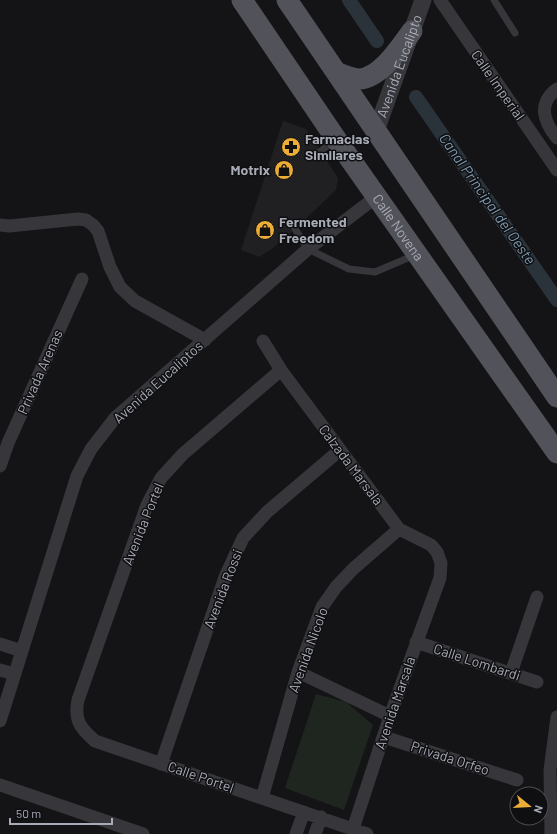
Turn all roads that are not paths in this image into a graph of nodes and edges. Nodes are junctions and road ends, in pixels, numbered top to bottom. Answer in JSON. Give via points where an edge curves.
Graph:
{"nodes":[{"id":1,"x":242,"y":0,"type":"edge"},
{"id":2,"x":287,"y":0,"type":"edge"},
{"id":3,"x":423,"y":0,"type":"edge"},
{"id":4,"x":440,"y":0,"type":"edge"},
{"id":5,"x":494,"y":0,"type":"edge"},
{"id":6,"x":412,"y":31,"type":"junction"},
{"id":7,"x":515,"y":32,"type":"dead end"},
{"id":8,"x":338,"y":73,"type":"junction"},
{"id":9,"x":557,"y":89,"type":"edge"},
{"id":10,"x":376,"y":131,"type":"junction"},
{"id":11,"x":557,"y":138,"type":"edge"},
{"id":12,"x":557,"y":170,"type":"edge"},
{"id":13,"x":376,"y":197,"type":"junction"},
{"id":14,"x":0,"y":225,"type":"edge"},
{"id":15,"x":295,"y":229,"type":"dead end"},
{"id":16,"x":308,"y":249,"type":"junction"},
{"id":17,"x":417,"y":254,"type":"junction"},
{"id":18,"x":82,"y":279,"type":"dead end"},
{"id":19,"x":205,"y":340,"type":"junction"},
{"id":20,"x":263,"y":341,"type":"dead end"},
{"id":21,"x":281,"y":370,"type":"junction"},
{"id":22,"x":557,"y":398,"type":"edge"},
{"id":23,"x":4,"y":442,"type":"edge"},
{"id":24,"x":340,"y":450,"type":"junction"},
{"id":25,"x":557,"y":453,"type":"edge"},
{"id":26,"x":0,"y":466,"type":"edge"},
{"id":27,"x":399,"y":529,"type":"junction"},
{"id":28,"x":440,"y":578,"type":"joint"},
{"id":29,"x":538,"y":597,"type":"dead end"},
{"id":30,"x":416,"y":642,"type":"junction"},
{"id":31,"x":0,"y":644,"type":"edge"},
{"id":32,"x":22,"y":651,"type":"junction"},
{"id":33,"x":0,"y":670,"type":"edge"},
{"id":34,"x":298,"y":672,"type":"junction"},
{"id":35,"x":511,"y":673,"type":"junction"},
{"id":36,"x":15,"y":674,"type":"junction"},
{"id":37,"x":537,"y":682,"type":"dead end"},
{"id":38,"x":78,"y":700,"type":"joint"},
{"id":39,"x":390,"y":716,"type":"junction"},
{"id":40,"x":557,"y":717,"type":"edge"},
{"id":41,"x":0,"y":721,"type":"edge"},
{"id":42,"x":384,"y":737,"type":"junction"},
{"id":43,"x":161,"y":764,"type":"junction"},
{"id":44,"x":517,"y":780,"type":"dead end"},
{"id":45,"x":0,"y":785,"type":"edge"},
{"id":46,"x":262,"y":798,"type":"junction"},
{"id":47,"x":304,"y":812,"type":"junction"},
{"id":48,"x":321,"y":817,"type":"junction"},
{"id":49,"x":353,"y":829,"type":"junction"},
{"id":50,"x":143,"y":834,"type":"edge"},
{"id":51,"x":296,"y":834,"type":"edge"},
{"id":52,"x":315,"y":834,"type":"edge"},
{"id":53,"x":367,"y":834,"type":"edge"},
{"id":54,"x":551,"y":834,"type":"edge"}],
"edges":[{"from":1,"to":13,"type":"main road","name":"Calle Novena","via":[[329,145]]},
{"from":2,"to":8,"type":"main road"},
{"from":3,"to":6,"type":"street","name":"Avenida Eucalipto"},
{"from":4,"to":12,"type":"street","name":"Calle Imperial"},
{"from":5,"to":7,"type":"lane"},
{"from":6,"to":8,"type":"main road","via":[[384,66],[372,76],[357,79]]},
{"from":6,"to":10,"type":"street","name":"Avenida Eucalipto"},
{"from":8,"to":10,"type":"main road"},
{"from":9,"to":11,"type":"street","via":[[544,107],[550,130]]},
{"from":10,"to":22,"type":"main road"},
{"from":13,"to":16,"type":"street","name":"Avenida Eucaliptos"},
{"from":13,"to":17,"type":"main road","name":"Calle Novena"},
{"from":14,"to":19,"type":"street","via":[[86,220],[93,224],[98,232],[120,287],[135,301]]},
{"from":15,"to":16,"type":"lane"},
{"from":16,"to":17,"type":"lane","via":[[349,268],[376,272]]},
{"from":16,"to":19,"type":"street","name":"Avenida Eucaliptos"},
{"from":17,"to":25,"type":"main road","name":"Calle Novena"},
{"from":18,"to":23,"type":"street","name":"Privada Arenas"},
{"from":19,"to":32,"type":"street","name":"Avenida Eucaliptos","via":[[115,418],[91,449],[77,476]]},
{"from":20,"to":21,"type":"street","name":"Calzada Marsala"},
{"from":21,"to":24,"type":"street","name":"Calzada Marsala"},
{"from":21,"to":38,"type":"street","name":"Avenida Portel","via":[[183,454],[161,478],[147,505]]},
{"from":23,"to":26,"type":"street","name":"Privada Arenas"},
{"from":24,"to":27,"type":"street","name":"Calzada Marsala"},
{"from":24,"to":43,"type":"street","name":"Avenida Rossi","via":[[267,512],[243,538],[225,577]]},
{"from":27,"to":28,"type":"street","name":"Calzada Marsala","via":[[431,545],[437,552],[441,563]]},
{"from":27,"to":34,"type":"street","name":"Avenida Nicolo","via":[[336,587],[322,607]]},
{"from":28,"to":30,"type":"street","name":"Avenida Marsala"},
{"from":29,"to":35,"type":"street"},
{"from":30,"to":35,"type":"street","name":"Calle Lombardi"},
{"from":30,"to":39,"type":"street","name":"Avenida Marsala"},
{"from":31,"to":32,"type":"street"},
{"from":32,"to":36,"type":"street","name":"Avenida Eucaliptos"},
{"from":33,"to":36,"type":"street"},
{"from":34,"to":39,"type":"street"},
{"from":34,"to":46,"type":"street","name":"Avenida Nicolo"},
{"from":35,"to":37,"type":"street","name":"Calle Lombardi"},
{"from":36,"to":41,"type":"street","name":"Avenida Eucaliptos"},
{"from":38,"to":43,"type":"street","name":"Calle Portel","via":[[76,712],[79,722],[87,734],[96,741]]},
{"from":39,"to":42,"type":"street","name":"Avenida Marsala"},
{"from":40,"to":54,"type":"street","via":[[550,770]]},
{"from":42,"to":44,"type":"street","name":"Privada Orfeo"},
{"from":42,"to":49,"type":"street","name":"Avenida Marsala"},
{"from":43,"to":46,"type":"street","name":"Calle Portel"},
{"from":45,"to":50,"type":"street"},
{"from":46,"to":47,"type":"street","name":"Calle Portel"},
{"from":47,"to":48,"type":"street","name":"Calle Portel"},
{"from":47,"to":51,"type":"street"},
{"from":48,"to":49,"type":"street","name":"Calle Portel"},
{"from":48,"to":52,"type":"street"},
{"from":49,"to":53,"type":"street","name":"Calle Portel"}]}
